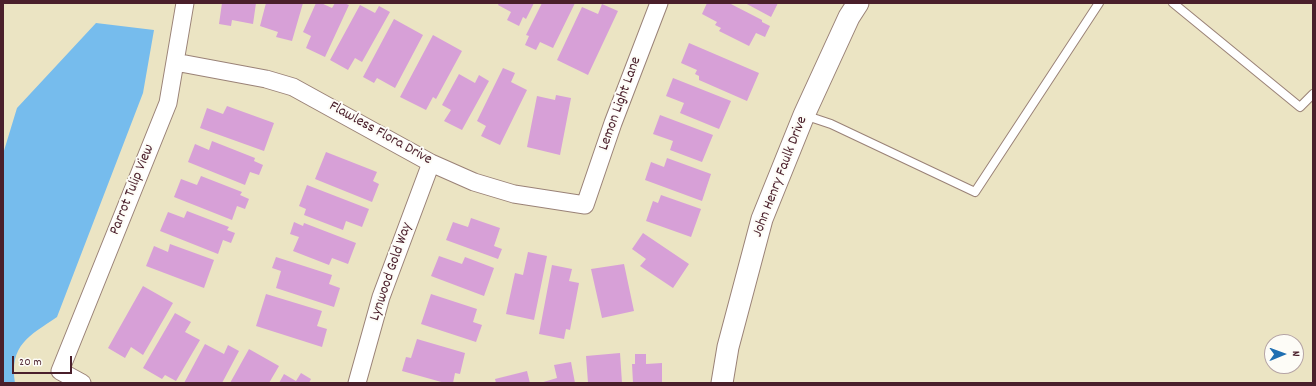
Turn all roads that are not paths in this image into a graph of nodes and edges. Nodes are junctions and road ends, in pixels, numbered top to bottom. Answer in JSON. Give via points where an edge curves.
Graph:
{"nodes":[{"id":1,"x":186,"y":3,"type":"edge"},
{"id":2,"x":659,"y":3,"type":"edge"},
{"id":3,"x":858,"y":3,"type":"edge"},
{"id":4,"x":1099,"y":3,"type":"edge"},
{"id":5,"x":1173,"y":3,"type":"edge"},
{"id":6,"x":175,"y":62,"type":"junction"},
{"id":7,"x":1313,"y":94,"type":"edge"},
{"id":8,"x":804,"y":115,"type":"junction"},
{"id":9,"x":431,"y":163,"type":"junction"},
{"id":10,"x":586,"y":205,"type":"joint"},
{"id":11,"x":82,"y":383,"type":"edge"},
{"id":12,"x":357,"y":383,"type":"edge"},
{"id":13,"x":722,"y":383,"type":"edge"}],
"edges":[{"from":1,"to":6,"type":"street","name":"Parrot Tulip View"},
{"from":2,"to":10,"type":"street","name":"Lemon Light Lane","via":[[613,123]]},
{"from":3,"to":8,"type":"street","name":"John Henry Faulk Drive"},
{"from":4,"to":8,"type":"lane","via":[[975,192],[831,124]]},
{"from":5,"to":7,"type":"lane","via":[[1300,107]]},
{"from":6,"to":9,"type":"street","name":"Flawless Flora Drive","via":[[266,79],[293,87]]},
{"from":6,"to":11,"type":"street","name":"Parrot Tulip View","via":[[168,103],[60,371]]},
{"from":8,"to":13,"type":"street","name":"John Henry Faulk Drive","via":[[762,219],[728,347]]},
{"from":9,"to":10,"type":"street","name":"Flawless Flora Drive","via":[[474,182],[514,194]]},
{"from":9,"to":12,"type":"street","name":"Lynwood Gold Way","via":[[381,297]]}]}
